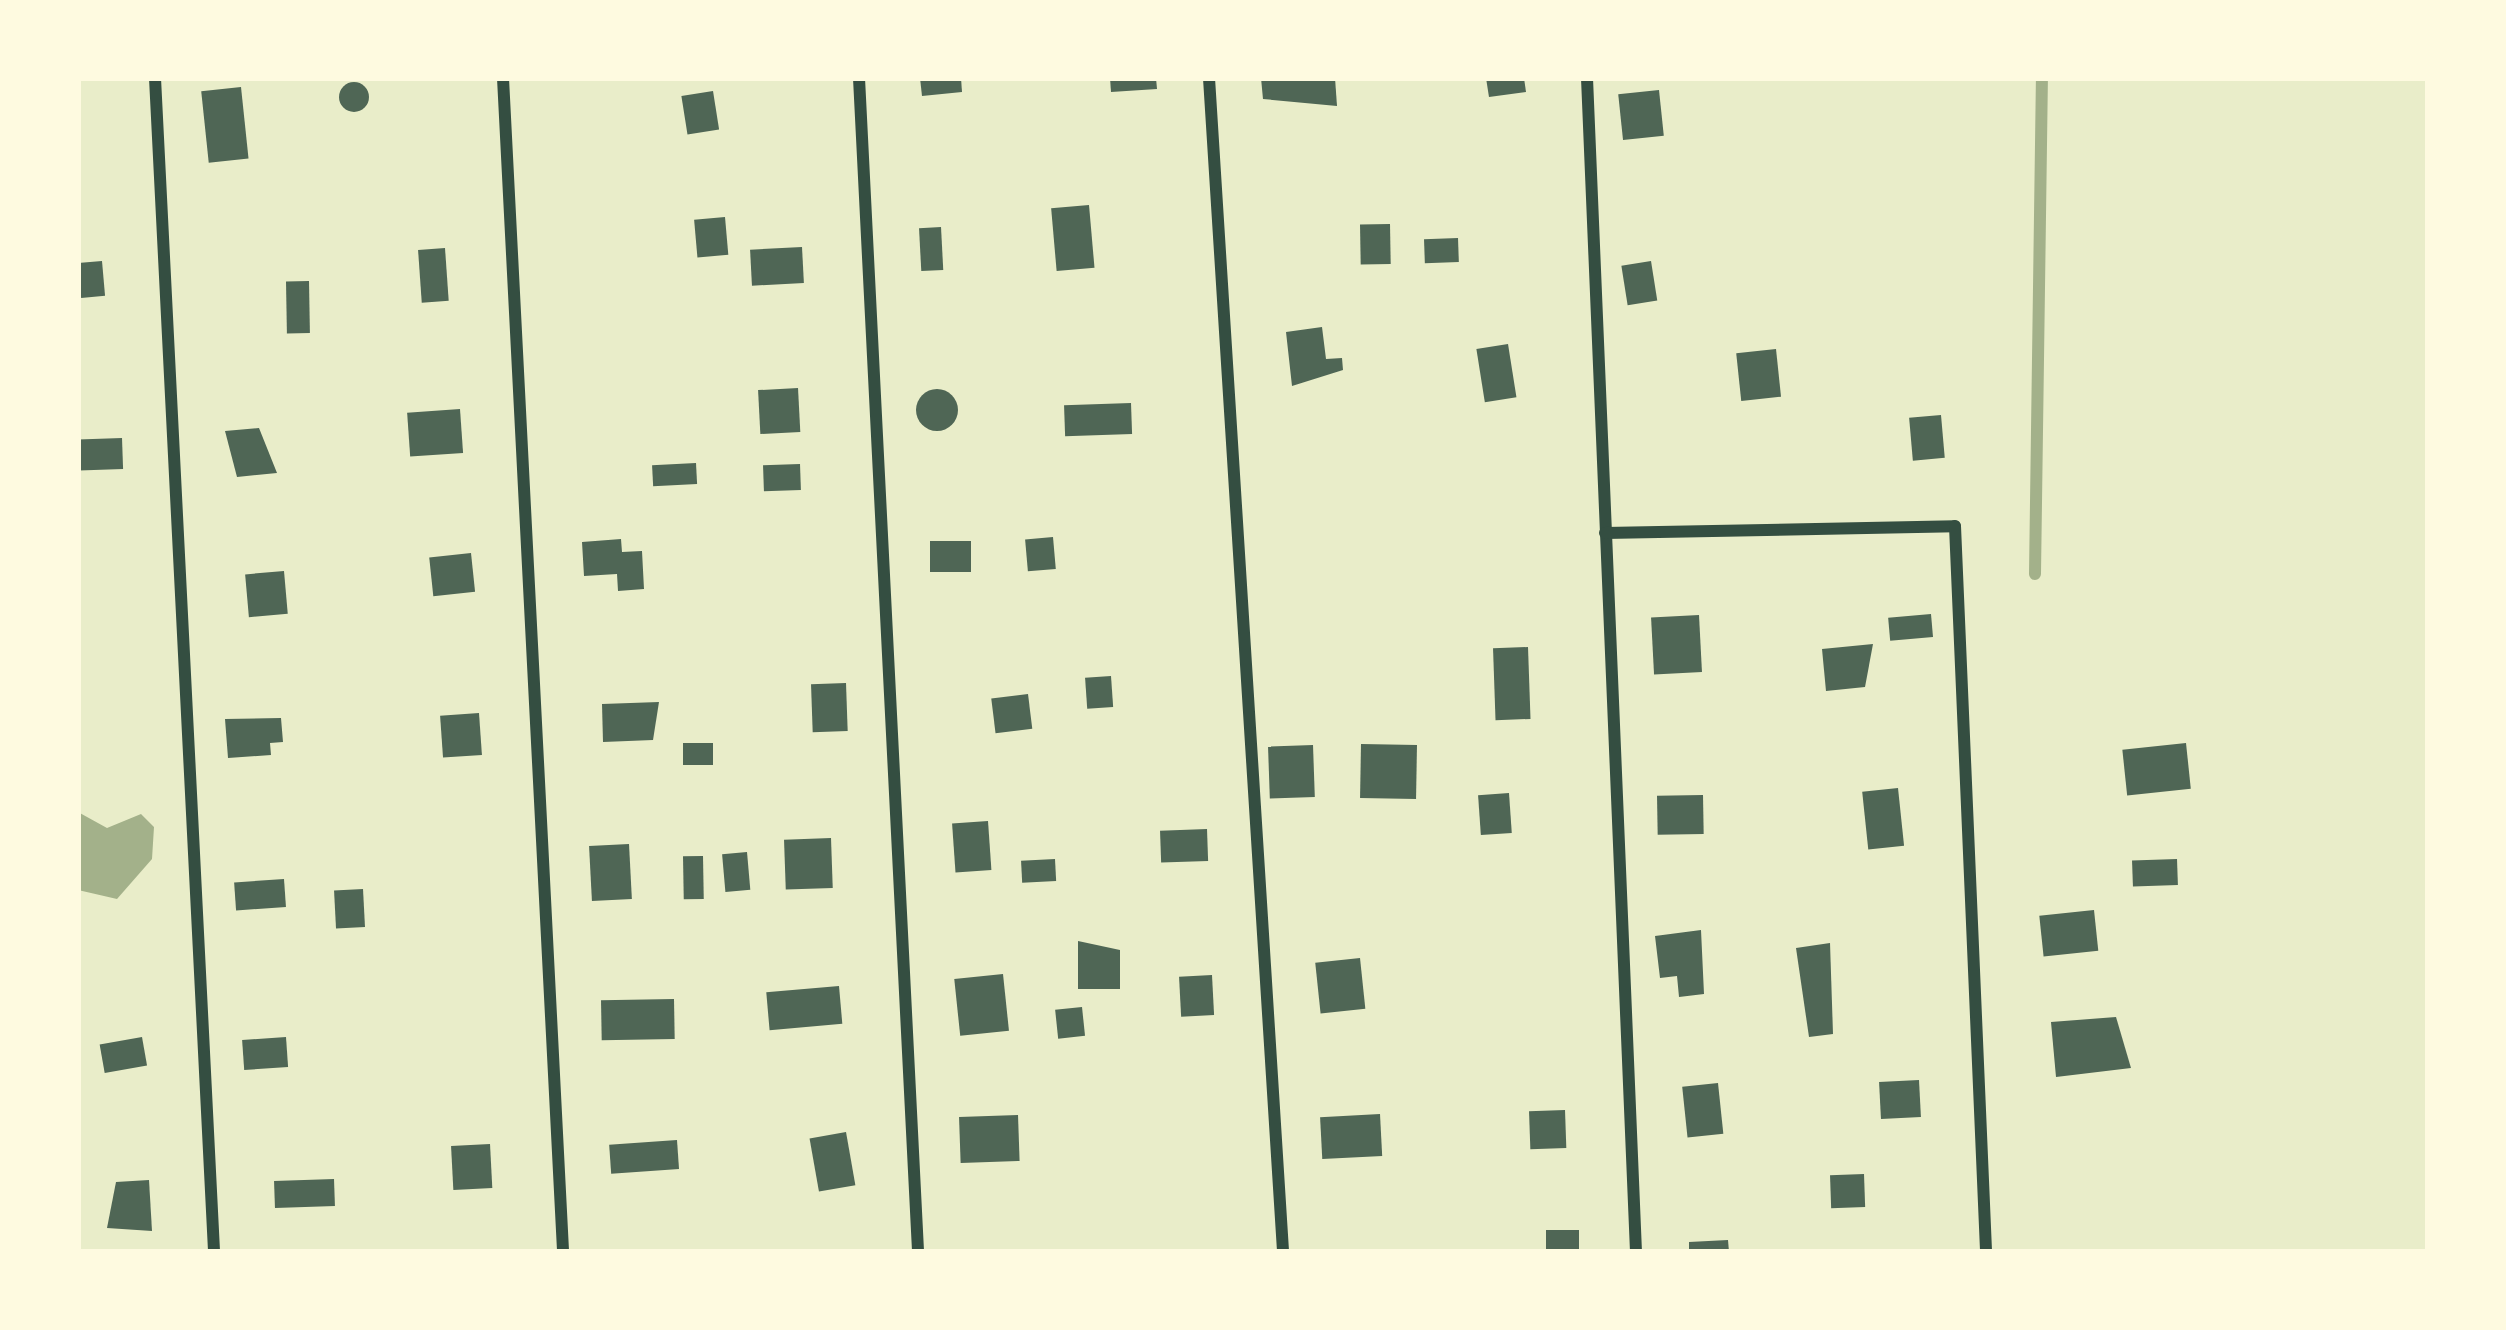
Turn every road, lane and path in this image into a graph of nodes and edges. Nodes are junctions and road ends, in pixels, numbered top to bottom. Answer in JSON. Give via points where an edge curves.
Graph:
{"nodes":[{"id":1,"x":155,"y":78,"type":"edge"},
{"id":2,"x":503,"y":78,"type":"edge"},
{"id":3,"x":859,"y":78,"type":"edge"},
{"id":4,"x":1210,"y":78,"type":"edge"},
{"id":5,"x":1587,"y":78,"type":"edge"},
{"id":6,"x":1605,"y":533,"type":"junction"},
{"id":7,"x":214,"y":1252,"type":"edge"},
{"id":8,"x":563,"y":1252,"type":"edge"},
{"id":9,"x":918,"y":1252,"type":"edge"},
{"id":10,"x":1283,"y":1252,"type":"edge"},
{"id":11,"x":1636,"y":1252,"type":"edge"},
{"id":12,"x":1986,"y":1252,"type":"edge"}],
"edges":[{"from":1,"to":7,"type":"street"},
{"from":2,"to":8,"type":"street"},
{"from":3,"to":9,"type":"street"},
{"from":4,"to":10,"type":"street"},
{"from":5,"to":6,"type":"street"},
{"from":6,"to":11,"type":"street"},
{"from":6,"to":12,"type":"street","via":[[1955,526]]}]}
